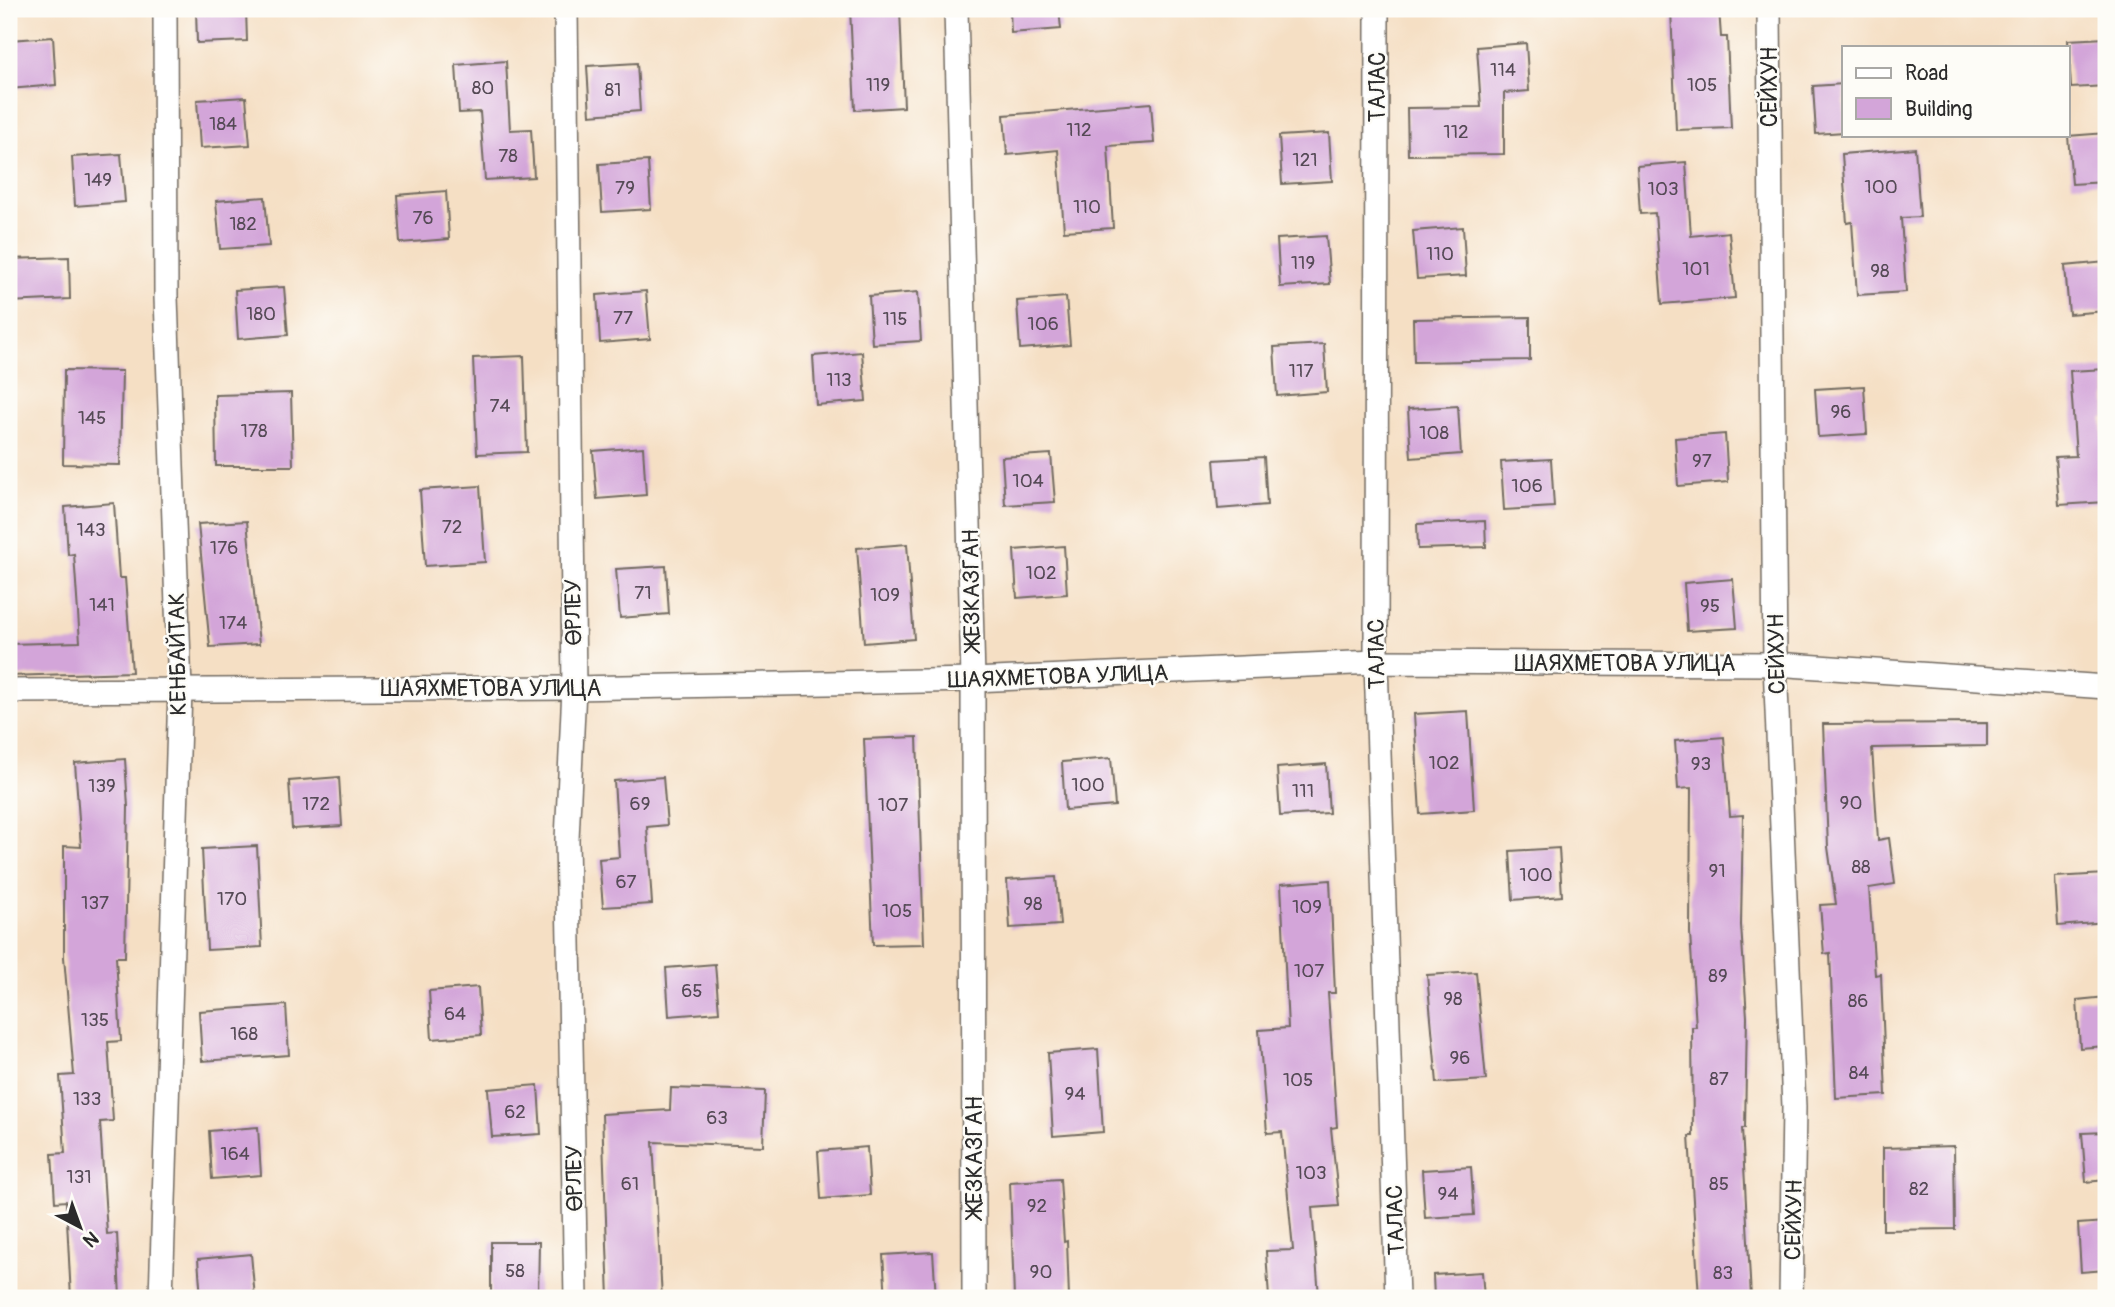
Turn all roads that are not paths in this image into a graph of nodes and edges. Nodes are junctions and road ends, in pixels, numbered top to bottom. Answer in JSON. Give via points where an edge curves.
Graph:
{"nodes":[{"id":1,"x":165,"y":9,"type":"edge"},
{"id":2,"x":566,"y":9,"type":"edge"},
{"id":3,"x":956,"y":9,"type":"edge"},
{"id":4,"x":1377,"y":9,"type":"edge"},
{"id":5,"x":1769,"y":9,"type":"edge"},
{"id":6,"x":1376,"y":662,"type":"junction"},
{"id":7,"x":1775,"y":664,"type":"junction"},
{"id":8,"x":973,"y":680,"type":"junction"},
{"id":9,"x":2106,"y":687,"type":"edge"},
{"id":10,"x":574,"y":688,"type":"junction"},
{"id":11,"x":180,"y":690,"type":"junction"},
{"id":12,"x":9,"y":691,"type":"edge"},
{"id":13,"x":161,"y":1298,"type":"edge"},
{"id":14,"x":576,"y":1298,"type":"edge"},
{"id":15,"x":974,"y":1298,"type":"edge"},
{"id":16,"x":1397,"y":1298,"type":"edge"},
{"id":17,"x":1791,"y":1298,"type":"edge"}],
"edges":[{"from":1,"to":11,"type":"street","name":"КЕНБАЙТАК","via":[[166,297]]},
{"from":2,"to":10,"type":"street","name":"ӨРЛЕУ"},
{"from":3,"to":8,"type":"street","name":"ЖЕЗКАЗГАН"},
{"from":4,"to":6,"type":"street","name":"ТАЛАС"},
{"from":5,"to":7,"type":"street","name":"СЕЙХУН"},
{"from":6,"to":7,"type":"street","name":"ШАЯХМЕТОВА УЛИЦА"},
{"from":6,"to":8,"type":"street","name":"ШАЯХМЕТОВА УЛИЦА"},
{"from":6,"to":16,"type":"street","name":"ТАЛАС"},
{"from":7,"to":9,"type":"street","name":"ШАЯХМЕТОВА УЛИЦА"},
{"from":7,"to":17,"type":"street","name":"СЕЙХУН","via":[[1794,1107]]},
{"from":8,"to":10,"type":"street","name":"ШАЯХМЕТОВА УЛИЦА"},
{"from":8,"to":15,"type":"street","name":"ЖЕЗКАЗГАН"},
{"from":10,"to":11,"type":"street","name":"ШАЯХМЕТОВА УЛИЦА"},
{"from":10,"to":14,"type":"street","name":"ӨРЛЕУ","via":[[567,840]]},
{"from":11,"to":12,"type":"street","name":"ШАЯХМЕТОВА УЛИЦА"},
{"from":11,"to":13,"type":"street","name":"КЕНБАЙТАК"}]}
